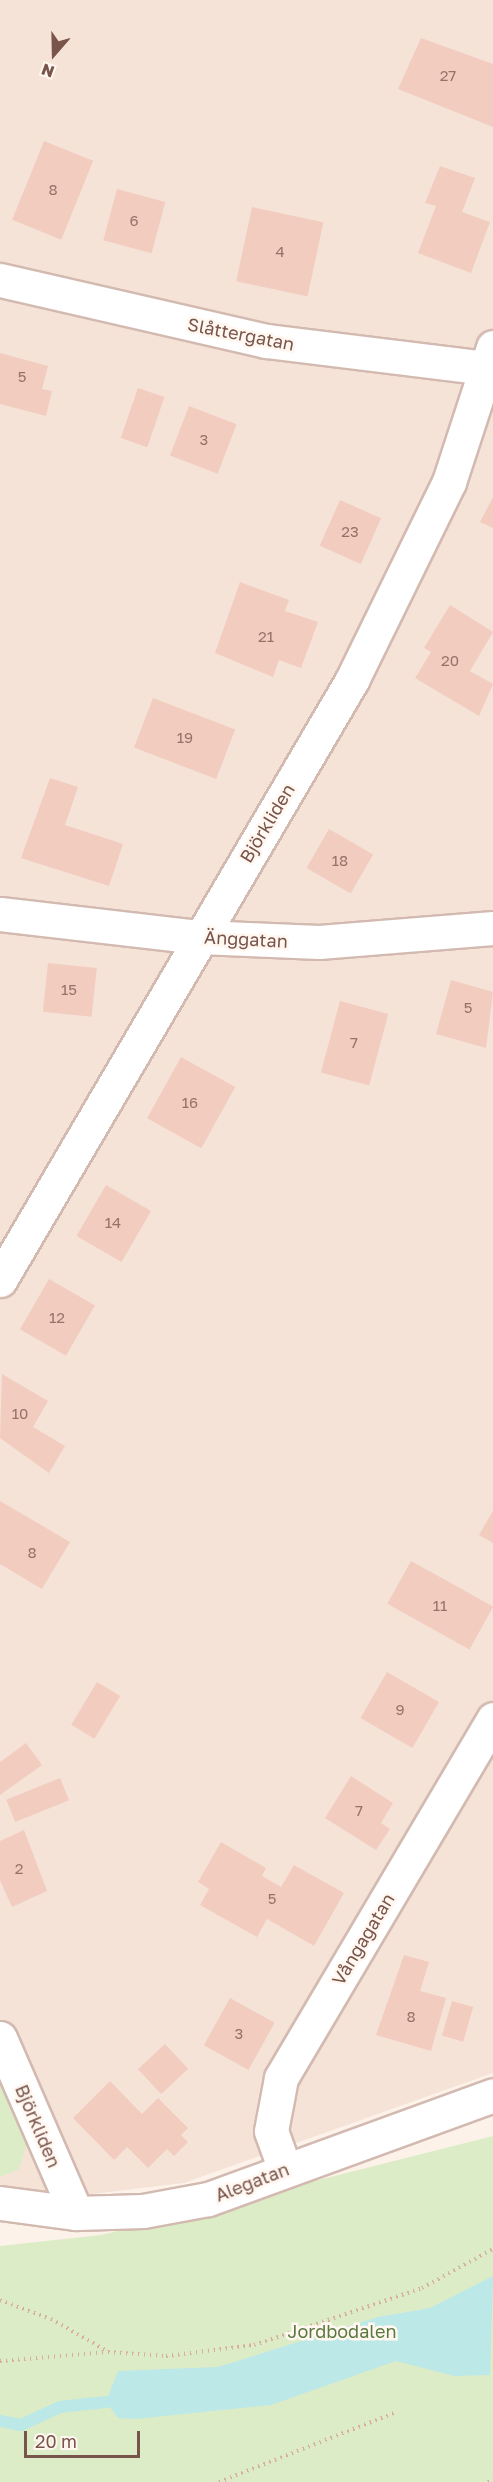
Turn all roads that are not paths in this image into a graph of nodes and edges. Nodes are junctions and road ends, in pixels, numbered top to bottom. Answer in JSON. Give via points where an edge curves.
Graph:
{"nodes":[{"id":1,"x":0,"y":280,"type":"edge"},
{"id":2,"x":489,"y":357,"type":"edge"},
{"id":3,"x":0,"y":914,"type":"edge"},
{"id":4,"x":493,"y":928,"type":"edge"},
{"id":5,"x":200,"y":937,"type":"junction"},
{"id":6,"x":0,"y":1280,"type":"edge"},
{"id":7,"x":493,"y":1719,"type":"edge"},
{"id":8,"x":0,"y":2038,"type":"edge"},
{"id":9,"x":493,"y":2095,"type":"edge"},
{"id":10,"x":285,"y":2170,"type":"junction"},
{"id":11,"x":0,"y":2203,"type":"edge"},
{"id":12,"x":76,"y":2213,"type":"junction"}],
"edges":[{"from":1,"to":2,"type":"street","name":"Slåttergatan","via":[[266,341]]},
{"from":2,"to":5,"type":"street","name":"Björkliden","via":[[430,526],[352,680]]},
{"from":3,"to":5,"type":"street","name":"Änggatan"},
{"from":4,"to":5,"type":"street","name":"Änggatan","via":[[319,942]]},
{"from":5,"to":6,"type":"street","name":"Björkliden"},
{"from":7,"to":10,"type":"street","name":"Vångagatan","via":[[281,2078],[271,2131]]},
{"from":8,"to":12,"type":"street","name":"Björkliden"},
{"from":9,"to":10,"type":"street","name":"Alegatan"},
{"from":10,"to":12,"type":"street","name":"Alegatan","via":[[208,2199],[143,2211]]},
{"from":11,"to":12,"type":"street","name":"Alegatan"}]}
